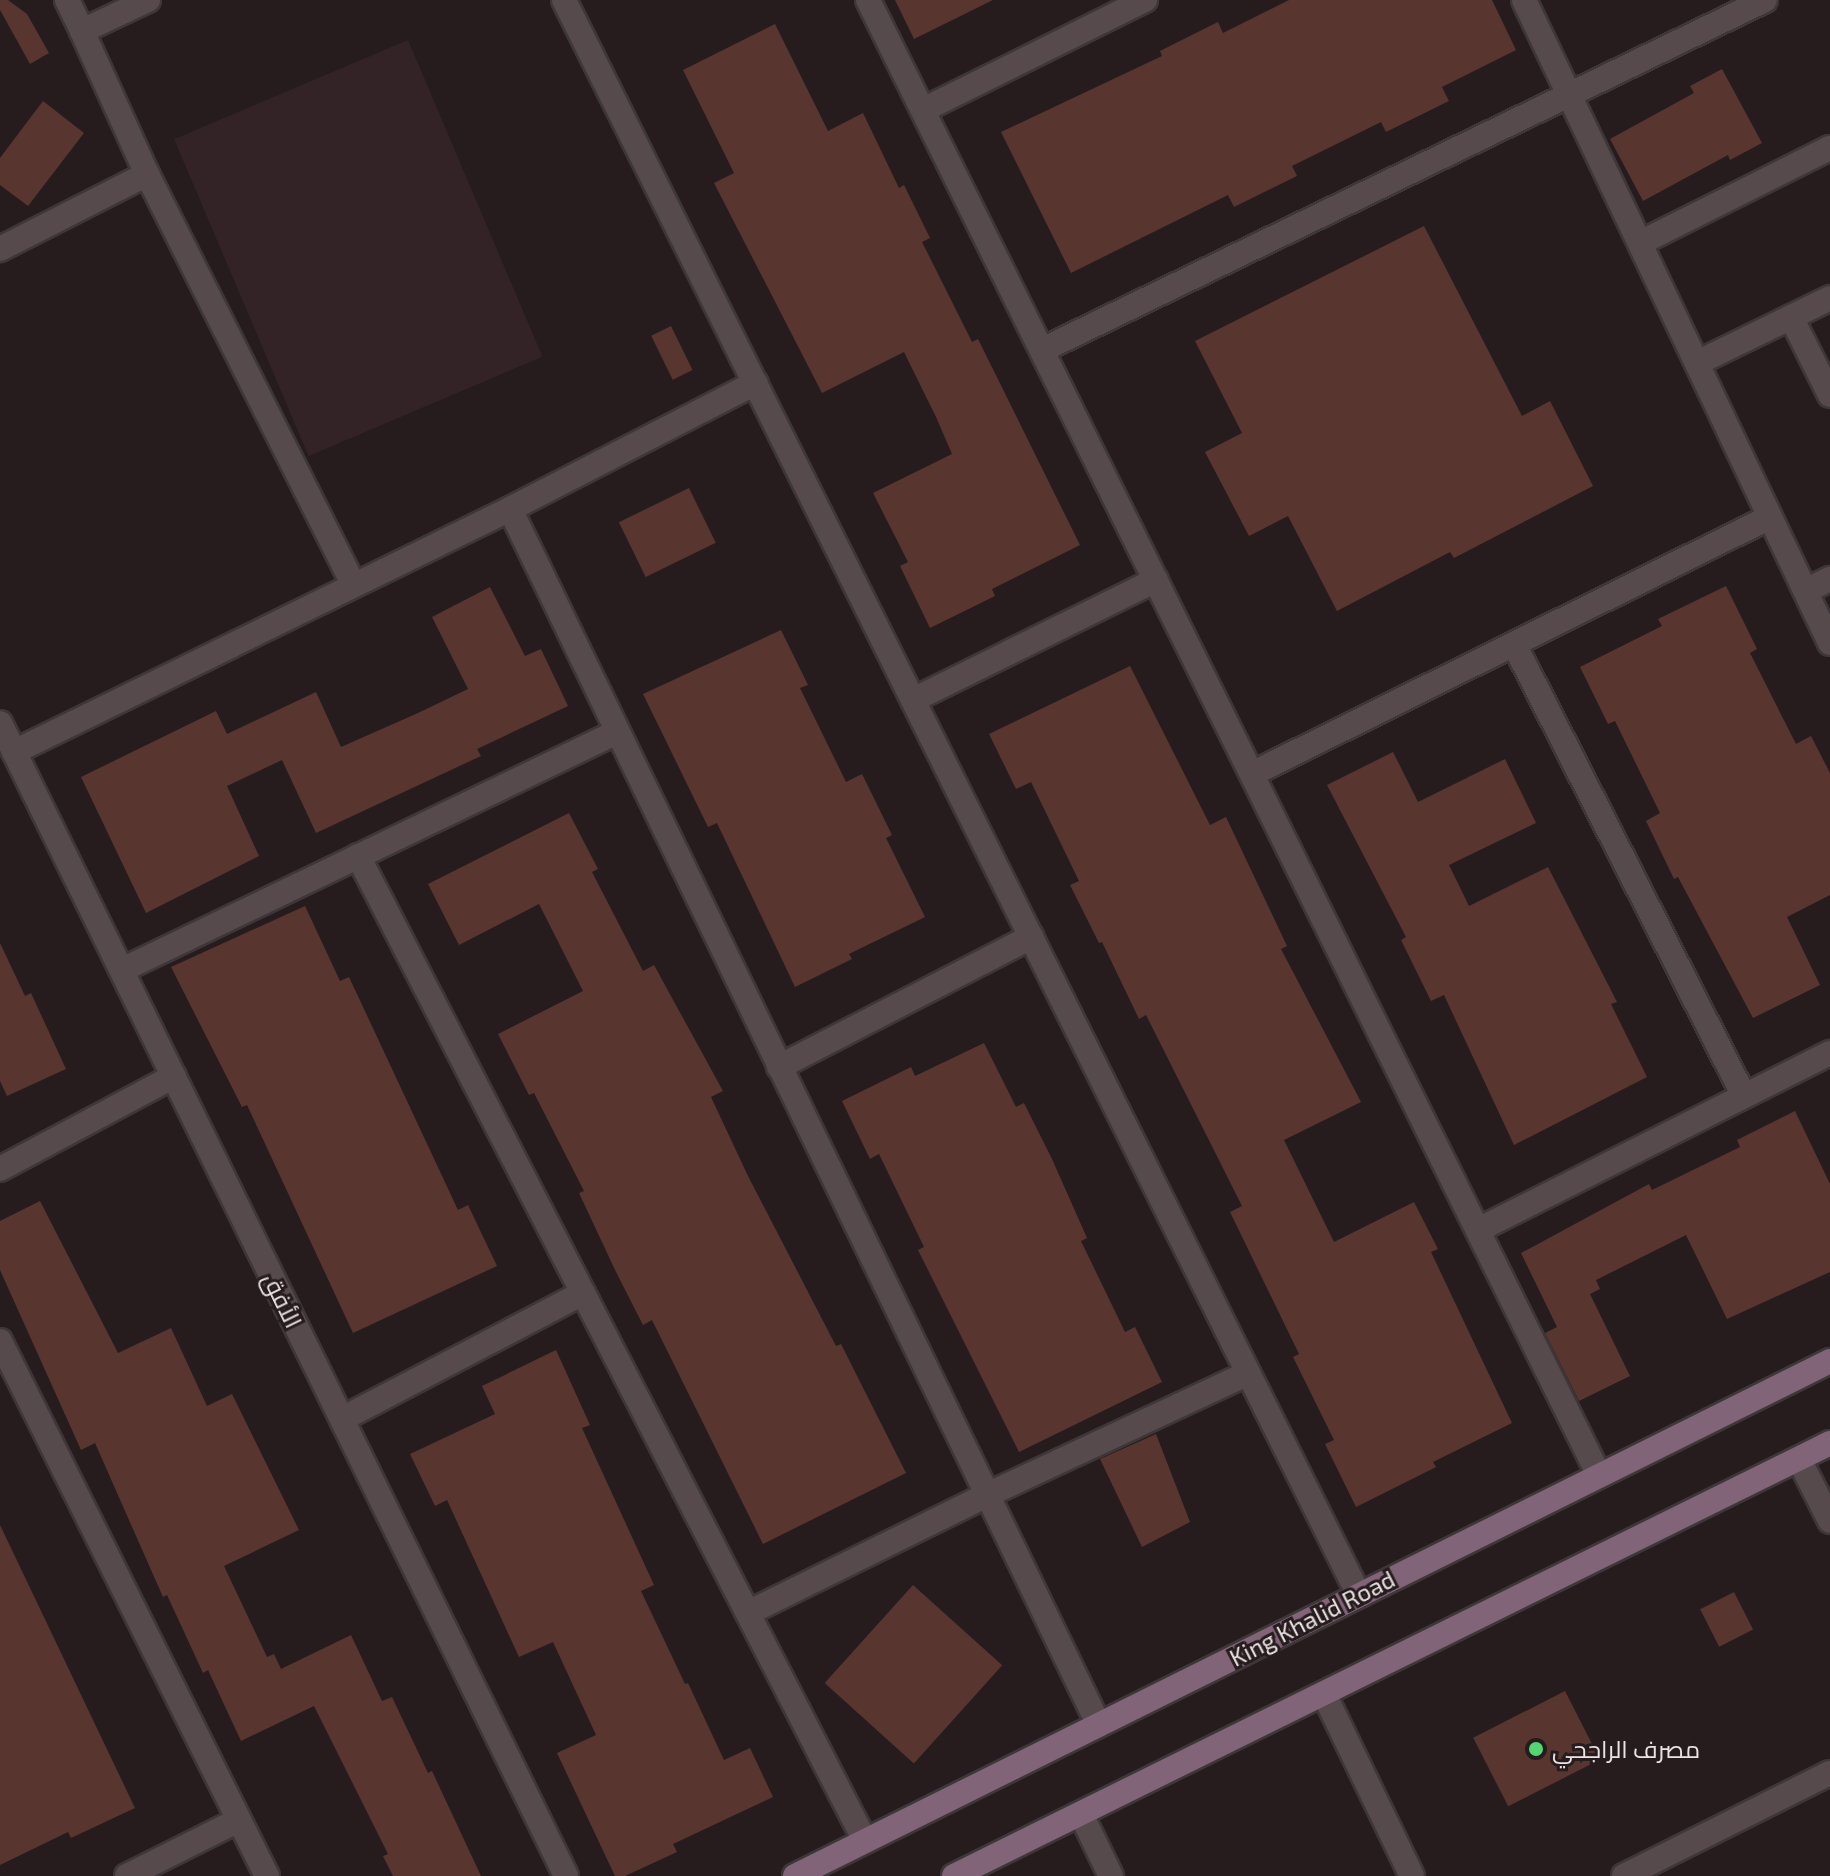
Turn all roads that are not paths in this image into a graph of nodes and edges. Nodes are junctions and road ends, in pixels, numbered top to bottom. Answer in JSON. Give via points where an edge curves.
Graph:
{"nodes":[{"id":1,"x":67,"y":0,"type":"edge"},
{"id":2,"x":148,"y":0,"type":"edge"},
{"id":3,"x":564,"y":0,"type":"edge"},
{"id":4,"x":868,"y":0,"type":"edge"},
{"id":5,"x":1145,"y":0,"type":"edge"},
{"id":6,"x":1524,"y":0,"type":"edge"},
{"id":7,"x":1765,"y":0,"type":"edge"},
{"id":8,"x":82,"y":31,"type":"junction"},
{"id":9,"x":1569,"y":95,"type":"junction"},
{"id":10,"x":923,"y":110,"type":"junction"},
{"id":11,"x":1830,"y":148,"type":"edge"},
{"id":12,"x":147,"y":174,"type":"junction"},
{"id":13,"x":1640,"y":243,"type":"junction"},
{"id":14,"x":0,"y":249,"type":"edge"},
{"id":15,"x":1830,"y":298,"type":"edge"},
{"id":16,"x":1791,"y":317,"type":"junction"},
{"id":17,"x":1042,"y":350,"type":"junction"},
{"id":18,"x":1697,"y":363,"type":"junction"},
{"id":19,"x":755,"y":383,"type":"junction"},
{"id":20,"x":1830,"y":395,"type":"edge"},
{"id":21,"x":510,"y":509,"type":"junction"},
{"id":22,"x":1770,"y":517,"type":"junction"},
{"id":23,"x":1830,"y":579,"type":"edge"},
{"id":24,"x":1156,"y":580,"type":"junction"},
{"id":25,"x":354,"y":585,"type":"junction"},
{"id":26,"x":1806,"y":591,"type":"junction"},
{"id":27,"x":1830,"y":643,"type":"edge"},
{"id":28,"x":1514,"y":644,"type":"junction"},
{"id":29,"x":913,"y":700,"type":"junction"},
{"id":30,"x":0,"y":723,"type":"edge"},
{"id":31,"x":617,"y":732,"type":"junction"},
{"id":32,"x":14,"y":752,"type":"junction"},
{"id":33,"x":1252,"y":774,"type":"junction"},
{"id":34,"x":358,"y":856,"type":"junction"},
{"id":35,"x":1031,"y":937,"type":"junction"},
{"id":36,"x":122,"y":970,"type":"junction"},
{"id":37,"x":1830,"y":1053,"type":"edge"},
{"id":38,"x":779,"y":1067,"type":"junction"},
{"id":39,"x":174,"y":1076,"type":"junction"},
{"id":40,"x":1744,"y":1096,"type":"junction"},
{"id":41,"x":0,"y":1169,"type":"edge"},
{"id":42,"x":1478,"y":1230,"type":"junction"},
{"id":43,"x":583,"y":1293,"type":"junction"},
{"id":44,"x":2,"y":1350,"type":"edge"},
{"id":45,"x":1830,"y":1361,"type":"edge"},
{"id":46,"x":1247,"y":1374,"type":"junction"},
{"id":47,"x":342,"y":1419,"type":"junction"},
{"id":48,"x":1830,"y":1443,"type":"edge"},
{"id":49,"x":1799,"y":1459,"type":"junction"},
{"id":50,"x":1599,"y":1475,"type":"junction"},
{"id":51,"x":987,"y":1495,"type":"junction"},
{"id":52,"x":1830,"y":1521,"type":"edge"},
{"id":53,"x":1359,"y":1595,"type":"junction"},
{"id":54,"x":748,"y":1613,"type":"junction"},
{"id":55,"x":1324,"y":1694,"type":"junction"},
{"id":56,"x":1099,"y":1725,"type":"junction"},
{"id":57,"x":1830,"y":1773,"type":"edge"},
{"id":58,"x":1081,"y":1814,"type":"junction"},
{"id":59,"x":239,"y":1820,"type":"junction"},
{"id":60,"x":865,"y":1841,"type":"junction"},
{"id":61,"x":127,"y":1876,"type":"edge"},
{"id":62,"x":267,"y":1876,"type":"edge"},
{"id":63,"x":566,"y":1876,"type":"edge"},
{"id":64,"x":795,"y":1876,"type":"edge"},
{"id":65,"x":954,"y":1876,"type":"edge"},
{"id":66,"x":1111,"y":1876,"type":"edge"},
{"id":67,"x":1412,"y":1876,"type":"edge"},
{"id":68,"x":1624,"y":1876,"type":"edge"}],
"edges":[{"from":1,"to":8,"type":"street"},
{"from":2,"to":8,"type":"street"},
{"from":3,"to":19,"type":"street"},
{"from":4,"to":10,"type":"street"},
{"from":5,"to":10,"type":"street"},
{"from":6,"to":9,"type":"street"},
{"from":7,"to":9,"type":"street"},
{"from":8,"to":12,"type":"street"},
{"from":9,"to":13,"type":"street"},
{"from":9,"to":17,"type":"street"},
{"from":10,"to":17,"type":"street"},
{"from":11,"to":13,"type":"street"},
{"from":12,"to":14,"type":"street"},
{"from":12,"to":25,"type":"street"},
{"from":13,"to":18,"type":"street"},
{"from":15,"to":16,"type":"street"},
{"from":16,"to":18,"type":"street"},
{"from":16,"to":20,"type":"street"},
{"from":17,"to":24,"type":"street"},
{"from":18,"to":22,"type":"street"},
{"from":19,"to":21,"type":"street"},
{"from":19,"to":29,"type":"street"},
{"from":21,"to":25,"type":"street"},
{"from":21,"to":31,"type":"street"},
{"from":22,"to":26,"type":"street"},
{"from":22,"to":28,"type":"street"},
{"from":23,"to":26,"type":"street"},
{"from":24,"to":29,"type":"street"},
{"from":24,"to":33,"type":"street"},
{"from":25,"to":32,"type":"street"},
{"from":26,"to":27,"type":"street"},
{"from":28,"to":33,"type":"street"},
{"from":28,"to":40,"type":"street"},
{"from":29,"to":35,"type":"street"},
{"from":30,"to":32,"type":"street","name":"الأفق"},
{"from":31,"to":34,"type":"street"},
{"from":31,"to":38,"type":"street"},
{"from":32,"to":36,"type":"street","name":"الأفق"},
{"from":33,"to":42,"type":"street"},
{"from":34,"to":36,"type":"street"},
{"from":34,"to":43,"type":"street"},
{"from":35,"to":38,"type":"street"},
{"from":35,"to":46,"type":"street"},
{"from":36,"to":39,"type":"street","name":"الأفق"},
{"from":37,"to":40,"type":"street"},
{"from":38,"to":51,"type":"street"},
{"from":39,"to":41,"type":"street"},
{"from":39,"to":47,"type":"street","name":"الأفق"},
{"from":40,"to":42,"type":"street"},
{"from":42,"to":50,"type":"street"},
{"from":43,"to":47,"type":"street"},
{"from":43,"to":54,"type":"street"},
{"from":44,"to":59,"type":"street"},
{"from":45,"to":50,"type":"main road","name":"King Khalid Road"},
{"from":46,"to":51,"type":"street"},
{"from":46,"to":53,"type":"street"},
{"from":47,"to":63,"type":"street","name":"الأفق"},
{"from":48,"to":49,"type":"main road"},
{"from":49,"to":52,"type":"street"},
{"from":49,"to":55,"type":"main road"},
{"from":50,"to":53,"type":"main road","name":"King Khalid Road"},
{"from":51,"to":54,"type":"street"},
{"from":51,"to":56,"type":"street"},
{"from":53,"to":56,"type":"main road","name":"King Khalid Road"},
{"from":54,"to":60,"type":"street"},
{"from":55,"to":58,"type":"main road"},
{"from":55,"to":67,"type":"street"},
{"from":56,"to":60,"type":"main road","name":"King Khalid Road"},
{"from":57,"to":68,"type":"street"},
{"from":58,"to":65,"type":"main road"},
{"from":58,"to":66,"type":"street"},
{"from":59,"to":61,"type":"street"},
{"from":59,"to":62,"type":"street"},
{"from":60,"to":64,"type":"main road","name":"King Khalid Road"}]}
